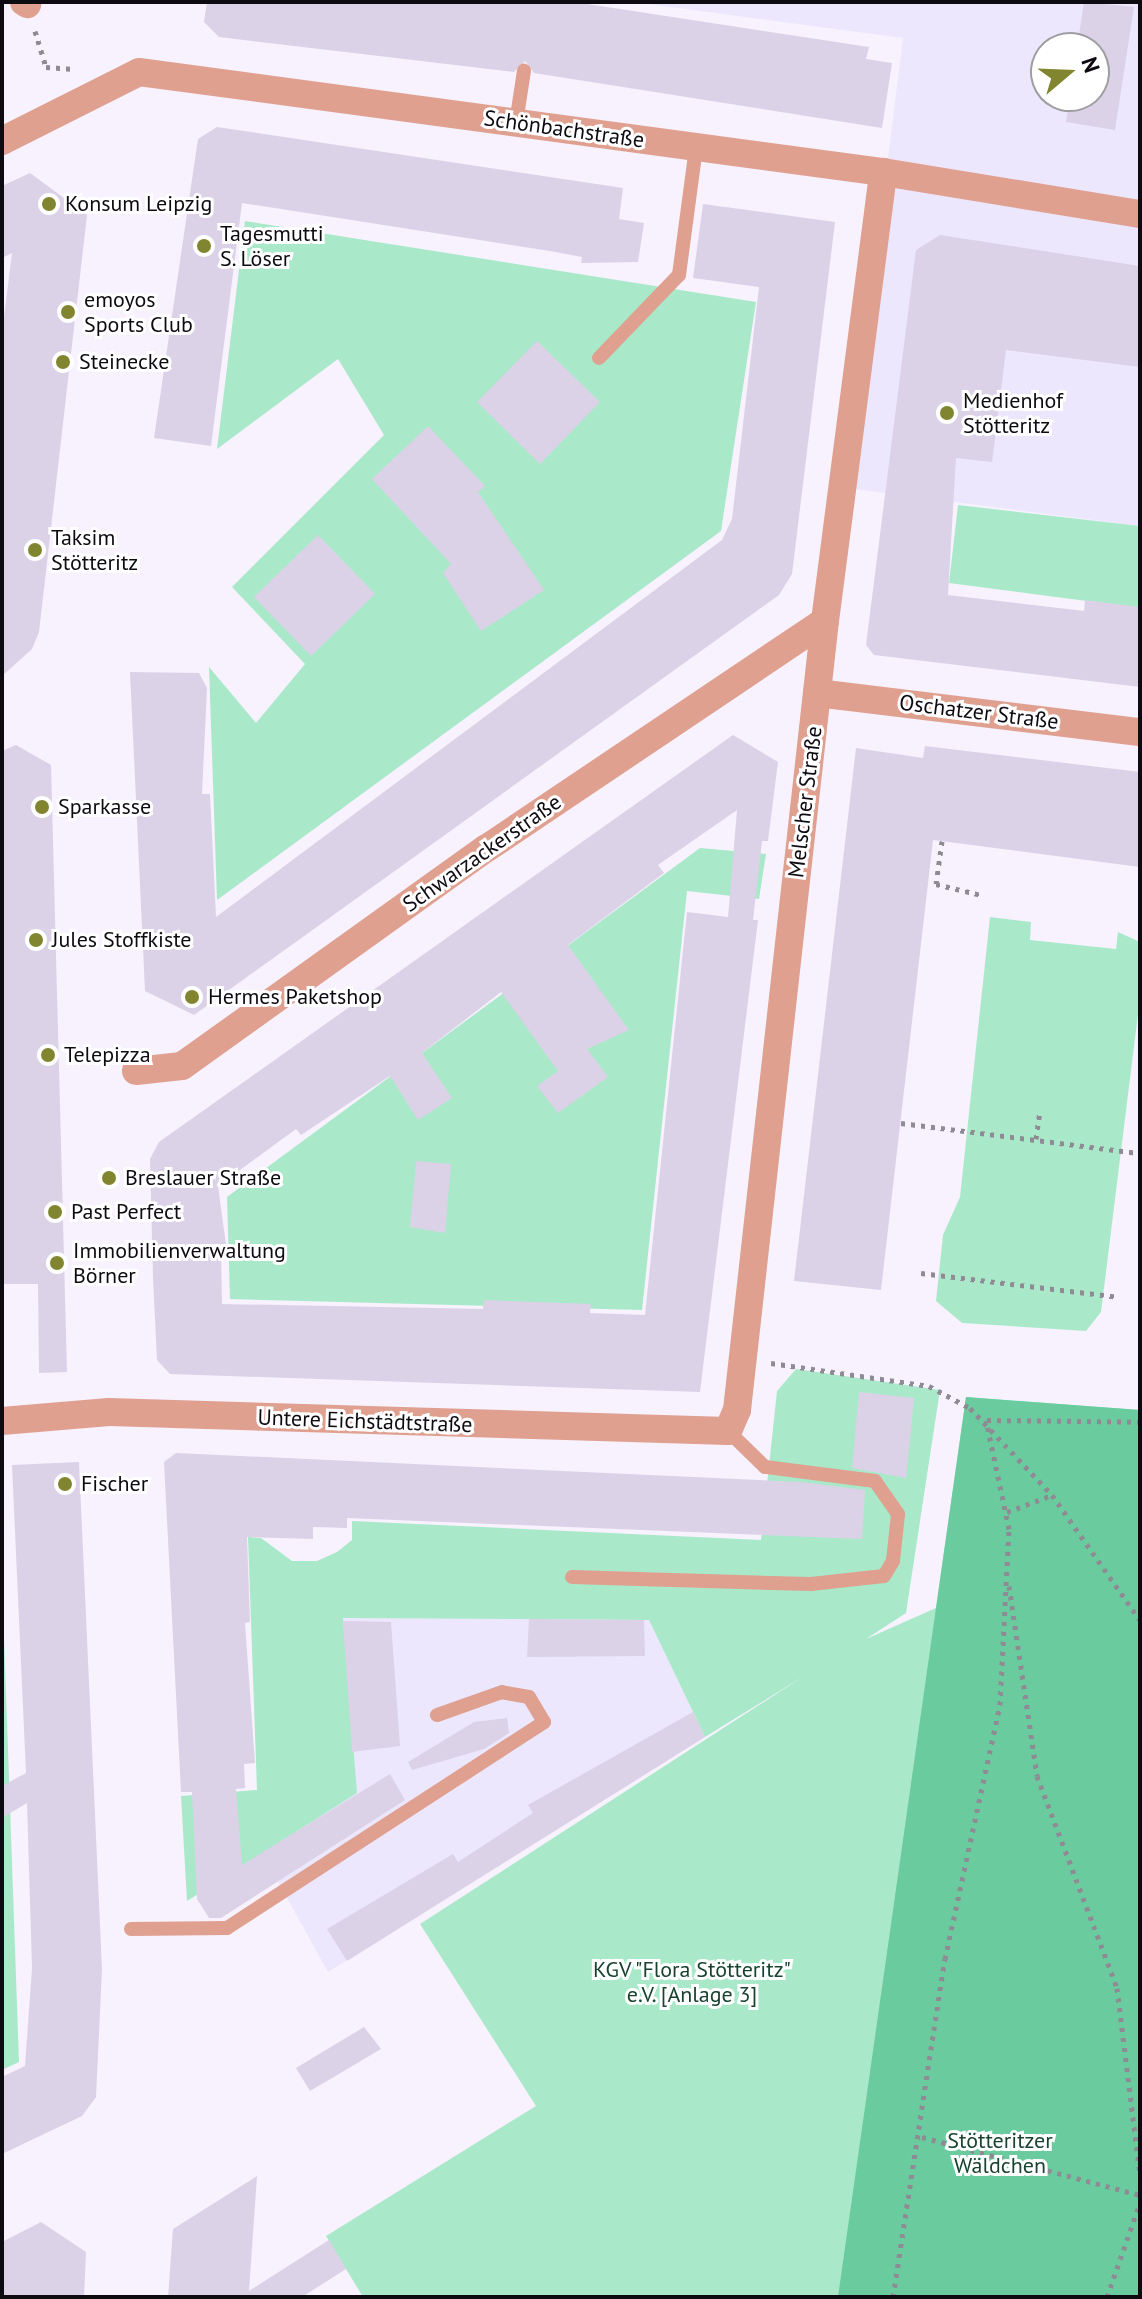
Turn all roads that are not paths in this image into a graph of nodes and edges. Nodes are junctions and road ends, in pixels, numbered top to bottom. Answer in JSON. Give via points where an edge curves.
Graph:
{"nodes":[{"id":1,"x":524,"y":71,"type":"dead end"},
{"id":2,"x":516,"y":123,"type":"junction"},
{"id":3,"x":2,"y":141,"type":"edge"},
{"id":4,"x":696,"y":147,"type":"junction"},
{"id":5,"x":883,"y":172,"type":"junction"},
{"id":6,"x":1140,"y":214,"type":"edge"},
{"id":7,"x":599,"y":358,"type":"dead end"},
{"id":8,"x":825,"y":621,"type":"junction"},
{"id":9,"x":817,"y":693,"type":"junction"},
{"id":10,"x":1140,"y":732,"type":"edge"},
{"id":11,"x":136,"y":1071,"type":"dead end"},
{"id":12,"x":2,"y":1421,"type":"edge"},
{"id":13,"x":728,"y":1431,"type":"junction"},
{"id":14,"x":572,"y":1577,"type":"dead end"},
{"id":15,"x":437,"y":1715,"type":"dead end"},
{"id":16,"x":131,"y":1929,"type":"dead end"}],
"edges":[{"from":1,"to":2,"type":"lane"},
{"from":2,"to":3,"type":"street","name":"Schönbachstraße","via":[[139,72]]},
{"from":2,"to":4,"type":"street","name":"Schönbachstraße"},
{"from":4,"to":5,"type":"street","name":"Schönbachstraße"},
{"from":4,"to":7,"type":"lane","via":[[679,275]]},
{"from":5,"to":6,"type":"street","name":"Schönbachstraße"},
{"from":5,"to":8,"type":"street","name":"Melscher Straße"},
{"from":8,"to":9,"type":"street","name":"Melscher Straße"},
{"from":8,"to":11,"type":"street","name":"Schwarzackerstraße","via":[[487,848],[182,1066]]},
{"from":9,"to":10,"type":"street","name":"Oschatzer Straße"},
{"from":9,"to":13,"type":"street","name":"Melscher Straße","via":[[737,1410]]},
{"from":12,"to":13,"type":"street","name":"Untere Eichstädtstraße","via":[[109,1412]]},
{"from":13,"to":14,"type":"lane","via":[[765,1467],[875,1481],[898,1514],[893,1561],[884,1576],[811,1584]]},
{"from":15,"to":16,"type":"lane","via":[[502,1692],[529,1697],[544,1722],[227,1928]]}]}
